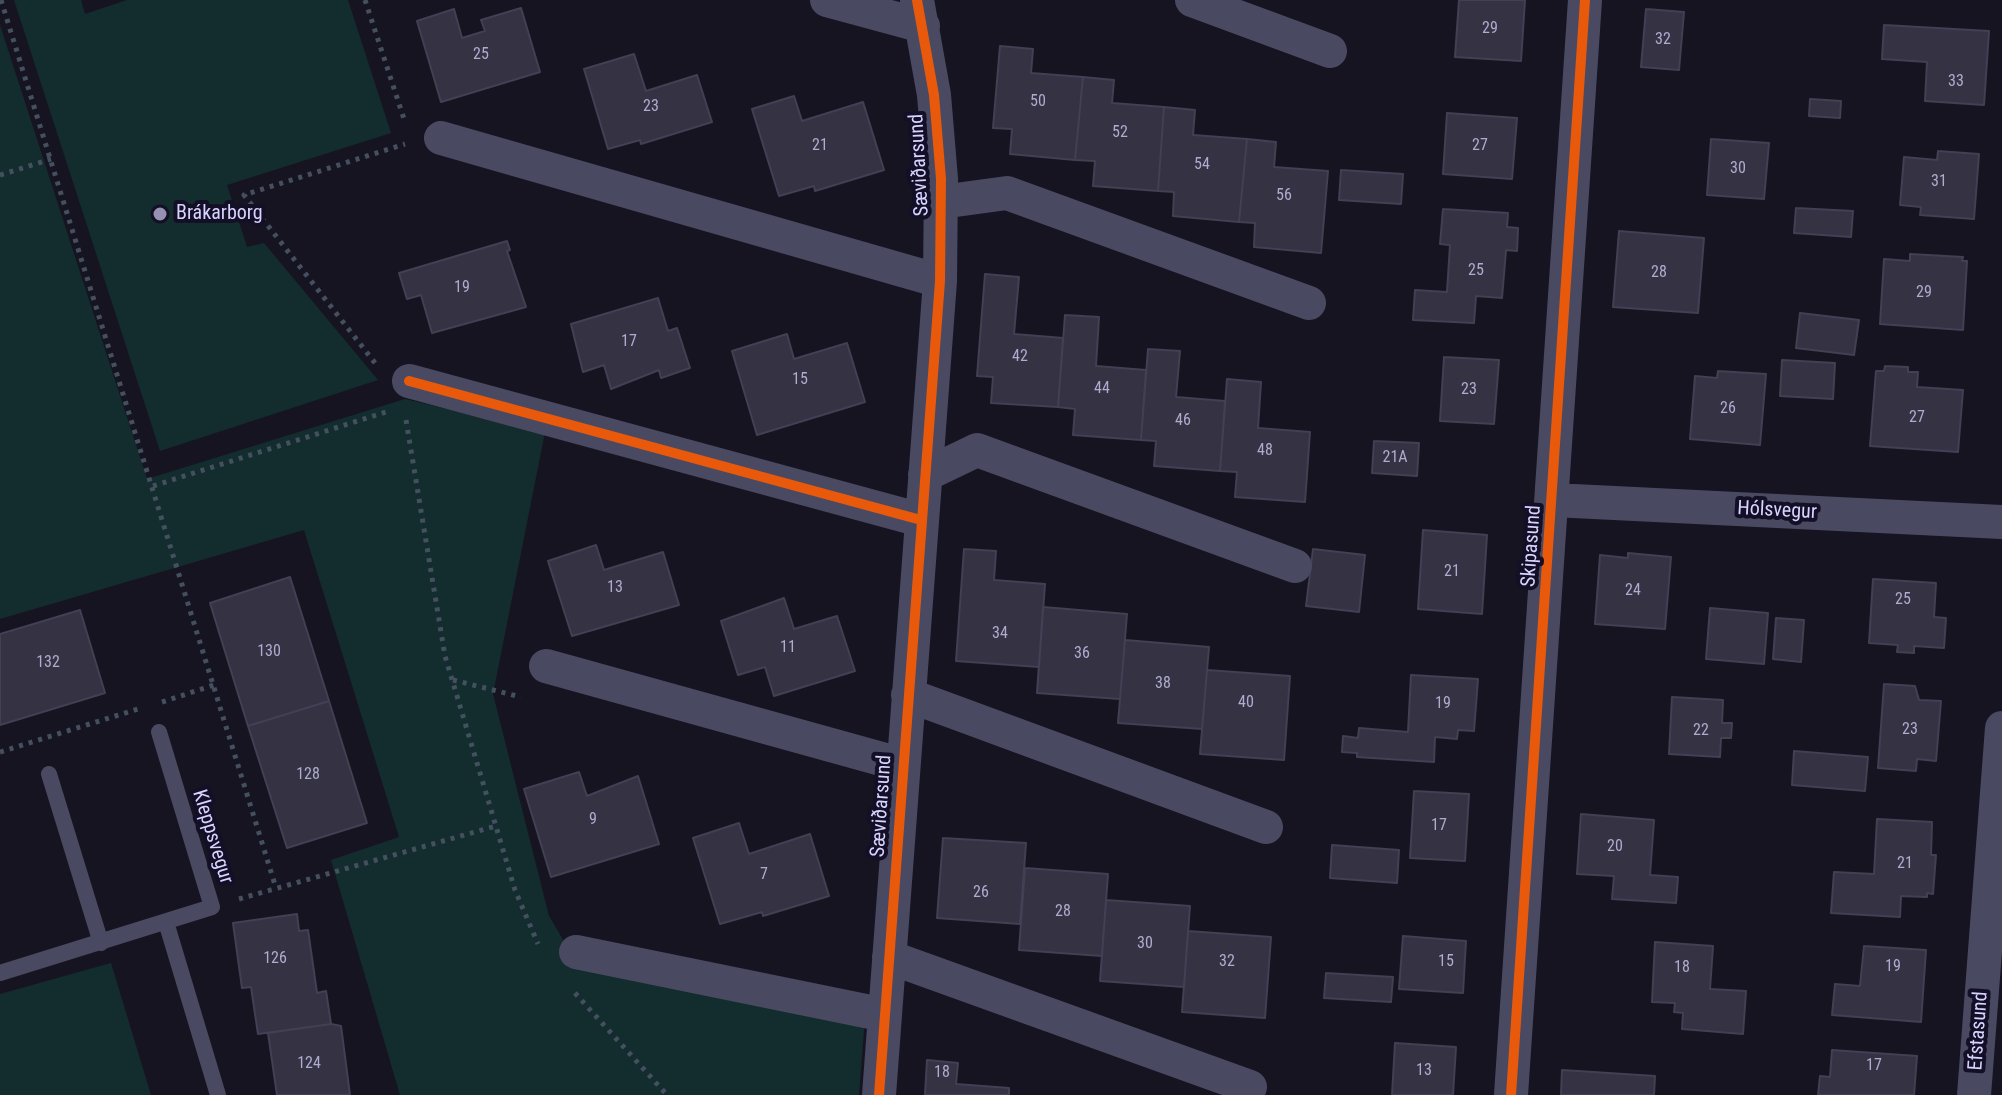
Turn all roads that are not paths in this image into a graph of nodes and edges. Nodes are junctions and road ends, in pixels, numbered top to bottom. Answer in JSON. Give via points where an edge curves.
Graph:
{"nodes":[{"id":1,"x":827,"y":0,"type":"edge"},
{"id":2,"x":1192,"y":0,"type":"edge"},
{"id":3,"x":1585,"y":0,"type":"edge"},
{"id":4,"x":920,"y":13,"type":"edge"},
{"id":5,"x":1330,"y":51,"type":"dead end"},
{"id":6,"x":428,"y":140,"type":"road end"},
{"id":7,"x":941,"y":202,"type":"junction"},
{"id":8,"x":940,"y":281,"type":"junction"},
{"id":9,"x":1309,"y":303,"type":"dead end"},
{"id":10,"x":394,"y":375,"type":"road end"},
{"id":11,"x":925,"y":475,"type":"junction"},
{"id":12,"x":1553,"y":500,"type":"junction"},
{"id":13,"x":921,"y":520,"type":"junction"},
{"id":14,"x":2002,"y":522,"type":"edge"},
{"id":15,"x":1295,"y":566,"type":"dead end"},
{"id":16,"x":546,"y":666,"type":"road end"},
{"id":17,"x":908,"y":695,"type":"junction"},
{"id":18,"x":2002,"y":728,"type":"edge"},
{"id":19,"x":159,"y":732,"type":"dead end"},
{"id":20,"x":903,"y":765,"type":"junction"},
{"id":21,"x":49,"y":774,"type":"dead end"},
{"id":22,"x":1266,"y":827,"type":"dead end"},
{"id":23,"x":166,"y":922,"type":"junction"},
{"id":24,"x":101,"y":943,"type":"junction"},
{"id":25,"x":576,"y":952,"type":"dead end"},
{"id":26,"x":889,"y":957,"type":"junction"},
{"id":27,"x":0,"y":973,"type":"edge"},
{"id":28,"x":885,"y":1015,"type":"junction"},
{"id":29,"x":1250,"y":1087,"type":"dead end"},
{"id":30,"x":218,"y":1095,"type":"edge"},
{"id":31,"x":879,"y":1095,"type":"edge"},
{"id":32,"x":1511,"y":1095,"type":"edge"},
{"id":33,"x":1974,"y":1095,"type":"edge"}],
"edges":[{"from":1,"to":4,"type":"street","name":"Sæviðarsund"},
{"from":2,"to":5,"type":"street"},
{"from":3,"to":12,"type":"street","name":"Skipasund"},
{"from":4,"to":7,"type":"street","name":"Sæviðarsund","via":[[934,95]]},
{"from":6,"to":8,"type":"street"},
{"from":7,"to":8,"type":"street","name":"Sæviðarsund"},
{"from":7,"to":9,"type":"street","name":"Sæviðarsund","via":[[1007,193]]},
{"from":8,"to":11,"type":"street","name":"Sæviðarsund"},
{"from":10,"to":13,"type":"street"},
{"from":11,"to":13,"type":"street","name":"Sæviðarsund"},
{"from":11,"to":15,"type":"street","via":[[977,450]]},
{"from":12,"to":14,"type":"street","name":"Hólsvegur"},
{"from":12,"to":32,"type":"street","name":"Skipasund"},
{"from":13,"to":17,"type":"street","name":"Sæviðarsund"},
{"from":16,"to":20,"type":"street","name":"Sæviðarsund"},
{"from":17,"to":20,"type":"street","name":"Sæviðarsund"},
{"from":17,"to":22,"type":"street"},
{"from":18,"to":33,"type":"street","name":"Efstasund"},
{"from":19,"to":23,"type":"lane","name":"Kleppsvegur","via":[[212,907]]},
{"from":20,"to":26,"type":"street","name":"Sæviðarsund"},
{"from":21,"to":24,"type":"lane"},
{"from":23,"to":24,"type":"lane","name":"Kleppsvegur"},
{"from":23,"to":30,"type":"lane"},
{"from":24,"to":27,"type":"lane","name":"Kleppsvegur"},
{"from":25,"to":28,"type":"street"},
{"from":26,"to":28,"type":"street","name":"Sæviðarsund"},
{"from":26,"to":29,"type":"street"},
{"from":28,"to":31,"type":"street","name":"Sæviðarsund"}]}
